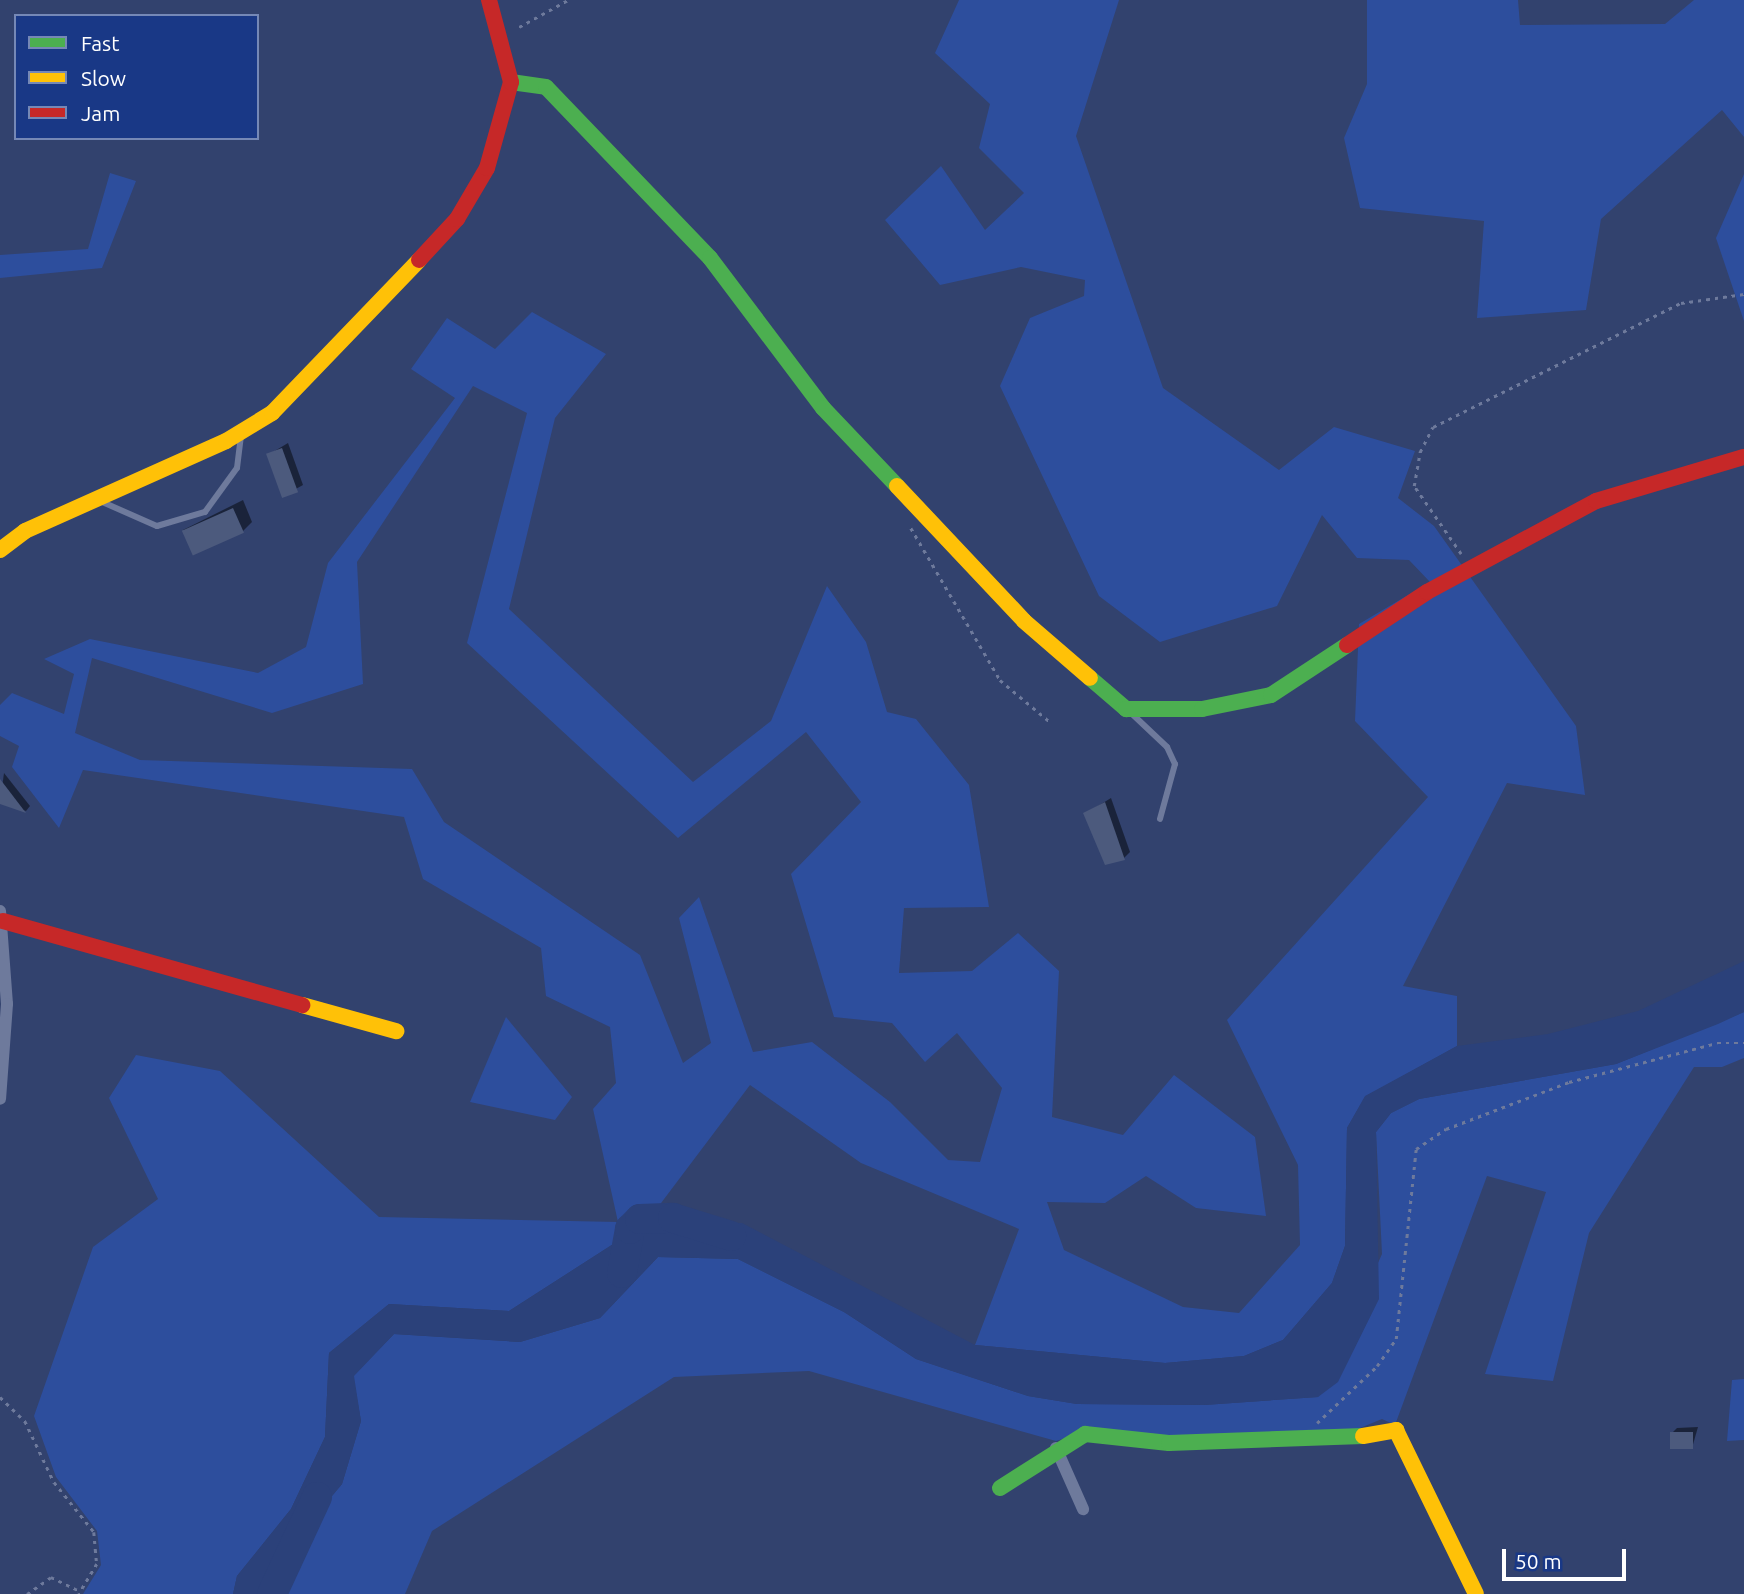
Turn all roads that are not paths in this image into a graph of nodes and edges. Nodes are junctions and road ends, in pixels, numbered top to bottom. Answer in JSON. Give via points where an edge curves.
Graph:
{"nodes":[{"id":1,"x":489,"y":0,"type":"edge"},
{"id":2,"x":511,"y":82,"type":"junction"},
{"id":3,"x":241,"y":432,"type":"junction"},
{"id":4,"x":1744,"y":457,"type":"edge"},
{"id":5,"x":95,"y":500,"type":"junction"},
{"id":6,"x":1,"y":546,"type":"edge"},
{"id":7,"x":1126,"y":709,"type":"junction"},
{"id":8,"x":1160,"y":819,"type":"dead end"},
{"id":9,"x":1,"y":916,"type":"edge"},
{"id":10,"x":3,"y":1004,"type":"edge"},
{"id":11,"x":396,"y":1031,"type":"dead end"},
{"id":12,"x":0,"y":1099,"type":"edge"},
{"id":13,"x":1056,"y":1448,"type":"junction"},
{"id":14,"x":1000,"y":1488,"type":"dead end"},
{"id":15,"x":1083,"y":1509,"type":"dead end"},
{"id":16,"x":1476,"y":1594,"type":"edge"}],
"edges":[{"from":1,"to":2,"type":"street","via":[[503,35]]},
{"from":2,"to":3,"type":"street","via":[[487,168],[457,219],[317,373]]},
{"from":2,"to":7,"type":"street","via":[[546,87],[710,258],[823,408],[1024,621]]},
{"from":3,"to":5,"type":"street"},
{"from":3,"to":5,"type":"lane","via":[[237,468],[205,512],[157,526]]},
{"from":4,"to":7,"type":"street","via":[[1596,501],[1472,567],[1271,695],[1202,709]]},
{"from":5,"to":6,"type":"street"},
{"from":7,"to":8,"type":"lane","via":[[1167,747],[1175,764]]},
{"from":9,"to":10,"type":"street"},
{"from":9,"to":11,"type":"street"},
{"from":10,"to":12,"type":"street"},
{"from":13,"to":14,"type":"street"},
{"from":13,"to":15,"type":"street"},
{"from":13,"to":16,"type":"street","via":[[1095,1432],[1169,1443],[1299,1440],[1396,1430]]}]}
